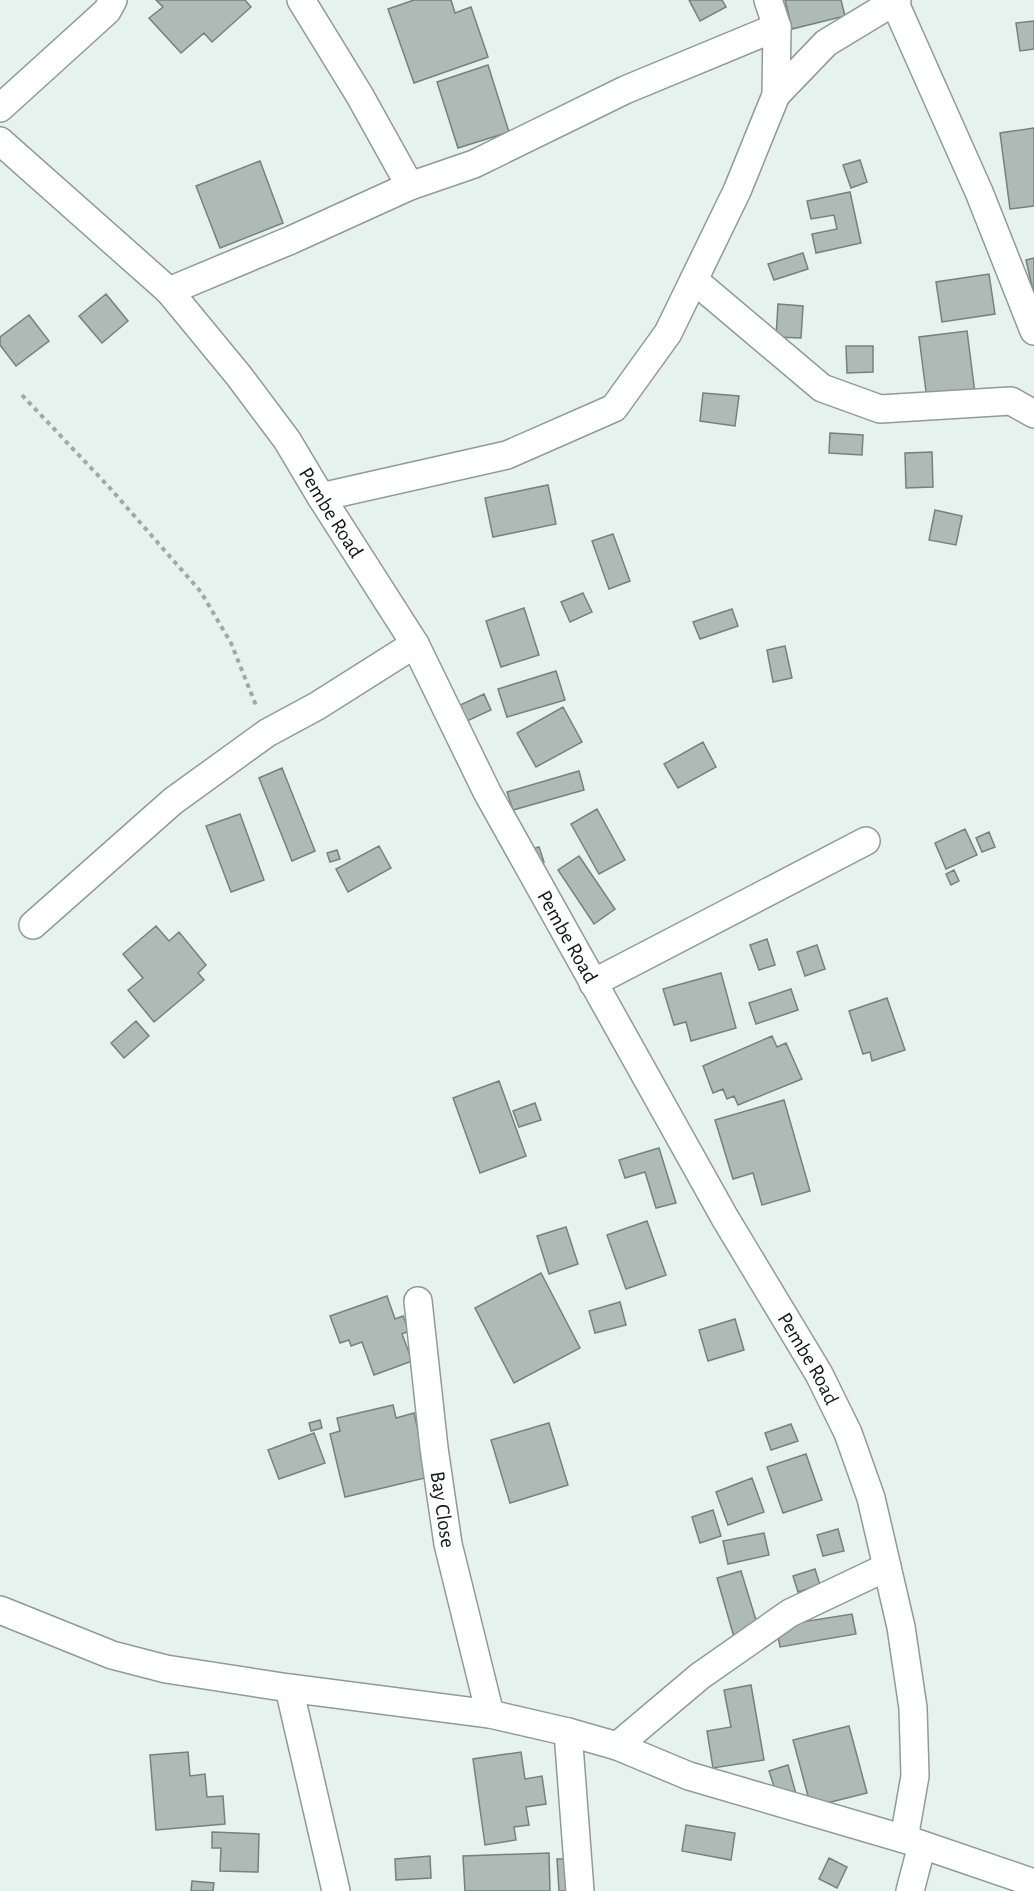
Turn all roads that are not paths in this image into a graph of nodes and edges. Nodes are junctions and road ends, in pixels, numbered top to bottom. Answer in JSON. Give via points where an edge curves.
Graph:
{"nodes":[{"id":1,"x":113,"y":0,"type":"edge"},
{"id":2,"x":301,"y":0,"type":"edge"},
{"id":3,"x":768,"y":0,"type":"edge"},
{"id":4,"x":896,"y":1,"type":"edge"},
{"id":5,"x":777,"y":27,"type":"junction"},
{"id":6,"x":776,"y":95,"type":"junction"},
{"id":7,"x":0,"y":108,"type":"edge"},
{"id":8,"x":6,"y":156,"type":"edge"},
{"id":9,"x":410,"y":186,"type":"junction"},
{"id":10,"x":694,"y":280,"type":"junction"},
{"id":11,"x":169,"y":291,"type":"junction"},
{"id":12,"x":1034,"y":331,"type":"edge"},
{"id":13,"x":1034,"y":414,"type":"edge"},
{"id":14,"x":321,"y":497,"type":"junction"},
{"id":15,"x":415,"y":645,"type":"junction"},
{"id":16,"x":866,"y":841,"type":"dead end"},
{"id":17,"x":33,"y":925,"type":"dead end"},
{"id":18,"x":593,"y":983,"type":"junction"},
{"id":19,"x":417,"y":1301,"type":"dead end"},
{"id":20,"x":887,"y":1567,"type":"junction"},
{"id":21,"x":0,"y":1610,"type":"edge"},
{"id":22,"x":289,"y":1688,"type":"junction"},
{"id":23,"x":490,"y":1714,"type":"junction"},
{"id":24,"x":568,"y":1732,"type":"junction"},
{"id":25,"x":617,"y":1746,"type":"junction"},
{"id":26,"x":914,"y":1842,"type":"junction"},
{"id":27,"x":1034,"y":1883,"type":"edge"},
{"id":28,"x":336,"y":1891,"type":"edge"},
{"id":29,"x":580,"y":1891,"type":"edge"},
{"id":30,"x":910,"y":1891,"type":"edge"}],
"edges":[{"from":1,"to":7,"type":"street","via":[[107,11]]},
{"from":2,"to":9,"type":"street"},
{"from":3,"to":5,"type":"street"},
{"from":4,"to":6,"type":"street","via":[[826,44]]},
{"from":4,"to":12,"type":"street"},
{"from":5,"to":6,"type":"street"},
{"from":5,"to":9,"type":"street","via":[[625,90],[474,164]]},
{"from":6,"to":10,"type":"street","via":[[737,191]]},
{"from":8,"to":11,"type":"street","name":"Pembe Road"},
{"from":9,"to":11,"type":"street"},
{"from":10,"to":13,"type":"street","via":[[822,388],[880,409],[1011,401]]},
{"from":10,"to":14,"type":"street","via":[[668,333],[614,408],[507,455]]},
{"from":11,"to":14,"type":"street","name":"Pembe Road","via":[[287,440]]},
{"from":14,"to":15,"type":"street","name":"Pembe Road"},
{"from":15,"to":17,"type":"street","via":[[267,733],[173,801]]},
{"from":15,"to":18,"type":"street","name":"Pembe Road","via":[[487,792]]},
{"from":16,"to":18,"type":"street"},
{"from":18,"to":20,"type":"street","name":"Pembe Road","via":[[725,1218],[819,1374],[864,1476]]},
{"from":19,"to":23,"type":"street","name":"Bay Close","via":[[448,1544]]},
{"from":20,"to":25,"type":"street","via":[[790,1613],[700,1676]]},
{"from":20,"to":26,"type":"street","name":"Pembe Road","via":[[914,1708]]},
{"from":21,"to":22,"type":"street","via":[[112,1655]]},
{"from":22,"to":23,"type":"street"},
{"from":22,"to":28,"type":"street"},
{"from":23,"to":24,"type":"street"},
{"from":24,"to":25,"type":"street"},
{"from":24,"to":29,"type":"street"},
{"from":25,"to":26,"type":"street","via":[[689,1776]]},
{"from":26,"to":27,"type":"street"},
{"from":26,"to":30,"type":"street","name":"Pembe Road"}]}
